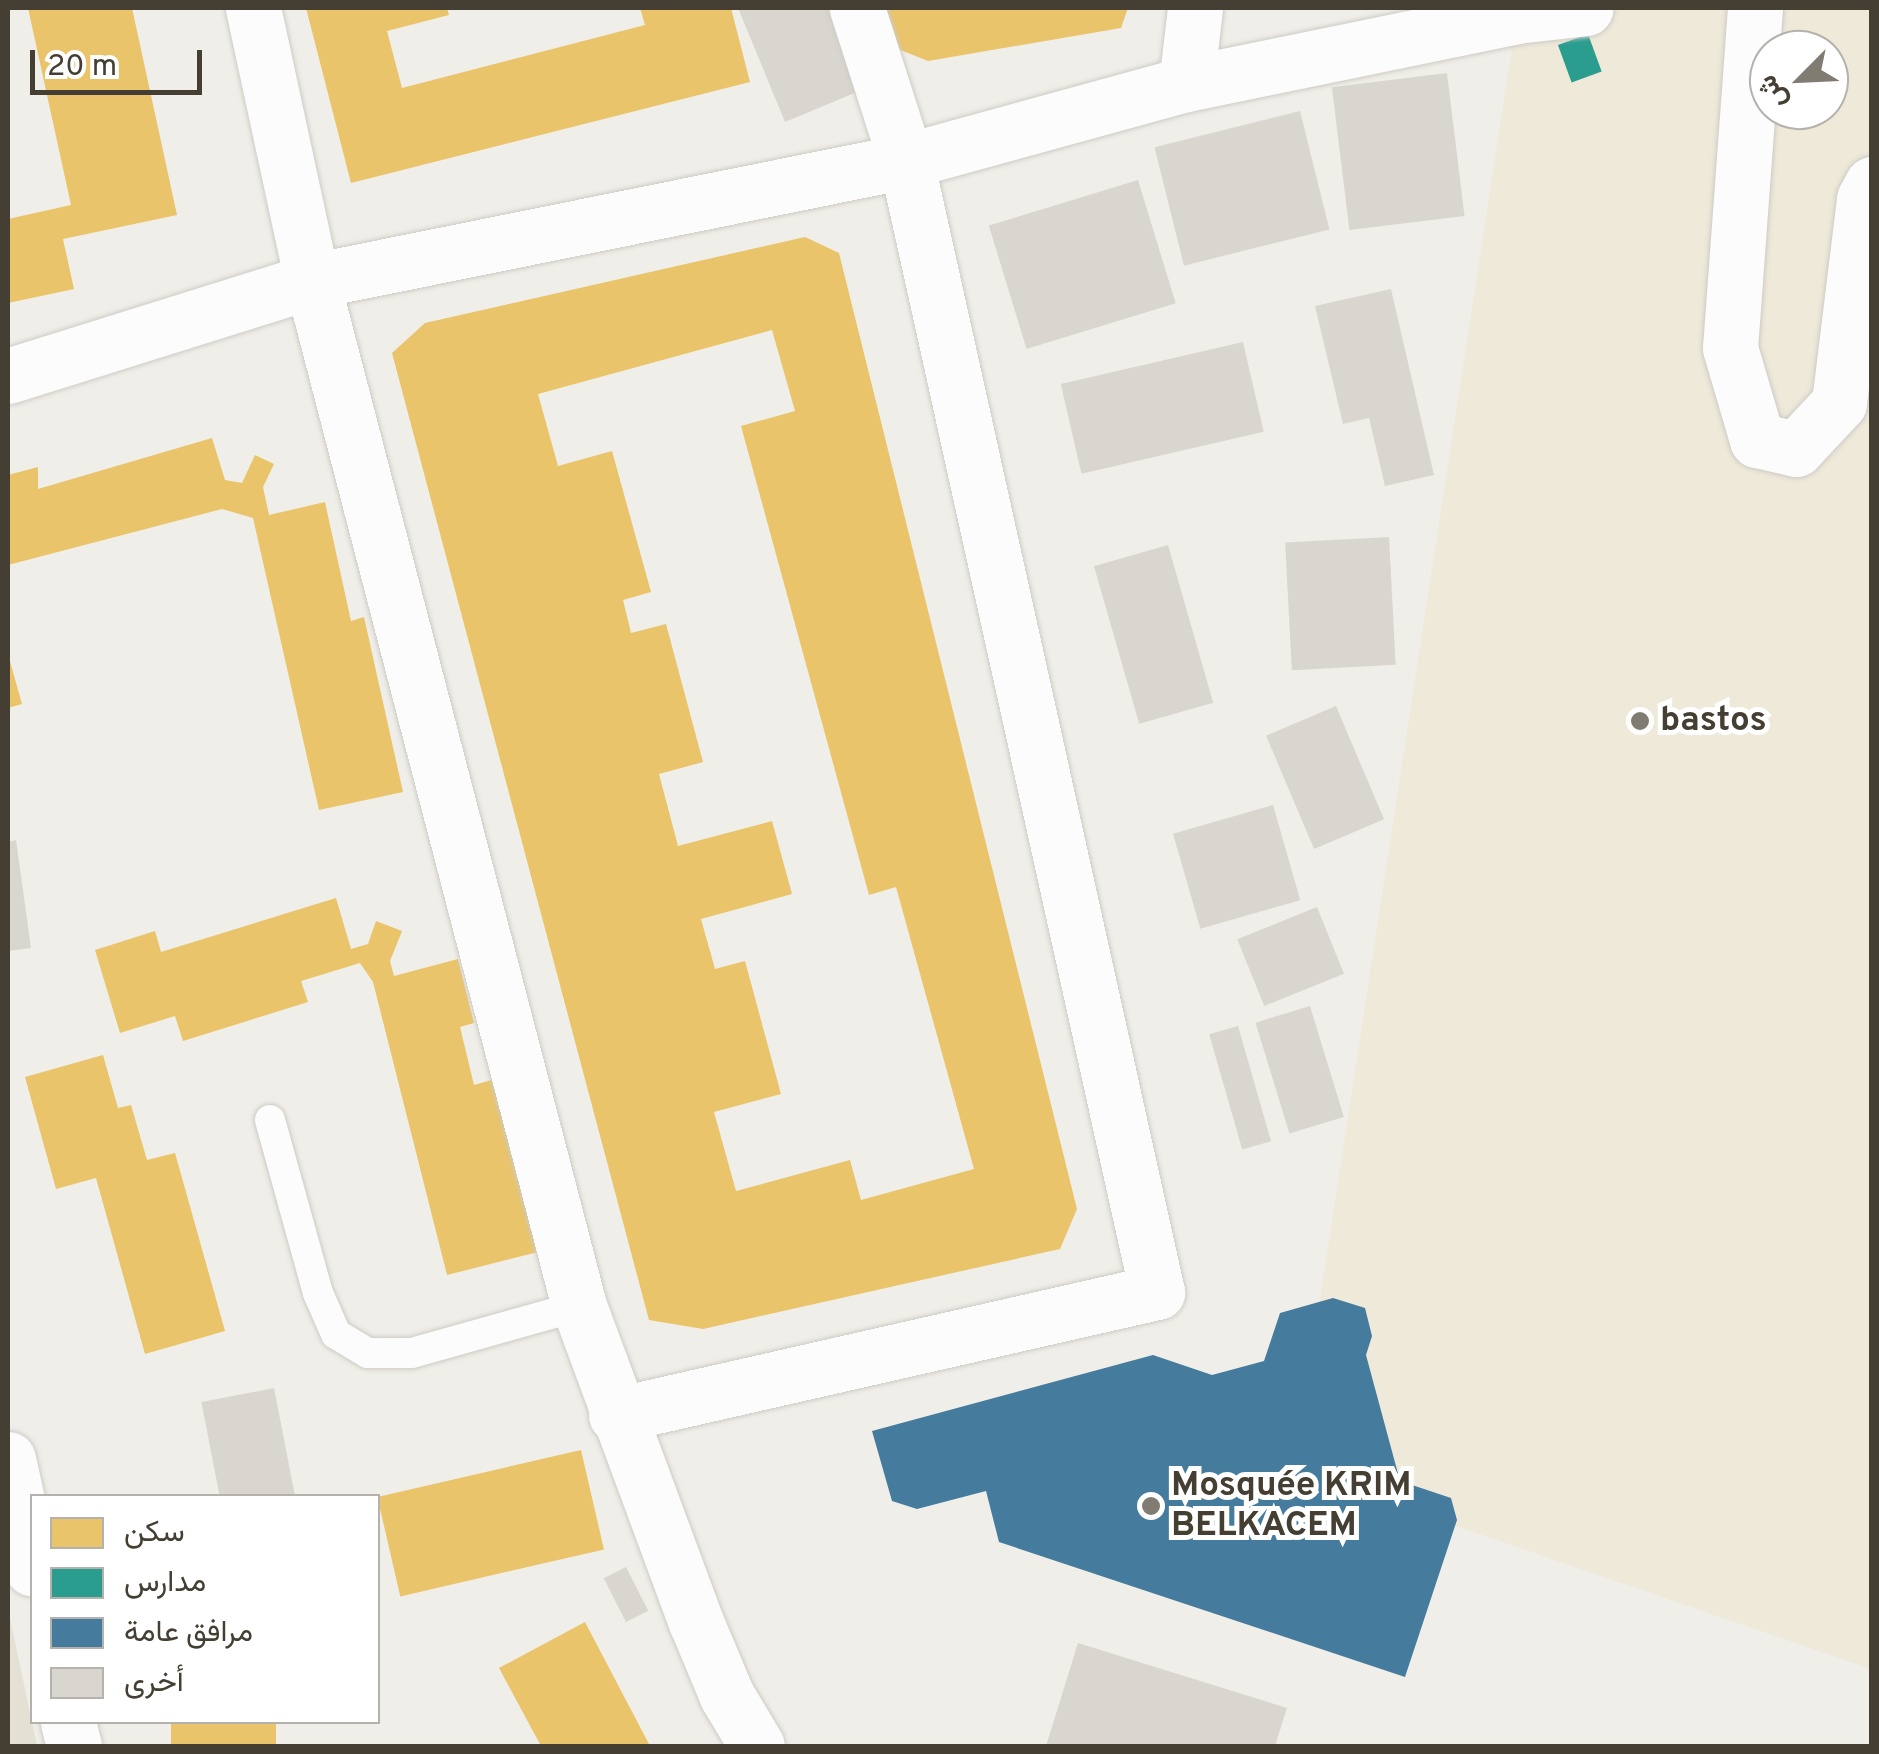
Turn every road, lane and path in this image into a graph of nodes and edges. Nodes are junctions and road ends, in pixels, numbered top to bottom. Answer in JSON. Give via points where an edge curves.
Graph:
{"nodes":[{"id":1,"x":253,"y":8,"type":"edge"},
{"id":2,"x":857,"y":8,"type":"edge"},
{"id":3,"x":1196,"y":8,"type":"edge"},
{"id":4,"x":1586,"y":8,"type":"edge"},
{"id":5,"x":1756,"y":8,"type":"edge"},
{"id":6,"x":1186,"y":84,"type":"junction"},
{"id":7,"x":906,"y":162,"type":"junction"},
{"id":8,"x":1872,"y":184,"type":"edge"},
{"id":9,"x":312,"y":281,"type":"junction"},
{"id":10,"x":8,"y":376,"type":"edge"},
{"id":11,"x":270,"y":1120,"type":"dead end"},
{"id":12,"x":579,"y":1306,"type":"junction"},
{"id":13,"x":616,"y":1415,"type":"junction"},
{"id":14,"x":8,"y":1459,"type":"edge"},
{"id":15,"x":30,"y":1559,"type":"edge"},
{"id":16,"x":757,"y":1746,"type":"edge"}],
"edges":[{"from":1,"to":9,"type":"street"},
{"from":2,"to":7,"type":"street"},
{"from":3,"to":6,"type":"street"},
{"from":4,"to":6,"type":"street","via":[[1516,16]]},
{"from":5,"to":8,"type":"street","via":[[1730,348],[1757,440],[1796,449],[1840,403],[1864,198]]},
{"from":6,"to":7,"type":"street"},
{"from":7,"to":9,"type":"street"},
{"from":7,"to":13,"type":"street","via":[[1157,1292]]},
{"from":9,"to":10,"type":"street"},
{"from":9,"to":12,"type":"street"},
{"from":11,"to":12,"type":"lane","via":[[318,1293],[336,1334],[368,1353],[412,1353]]},
{"from":12,"to":13,"type":"street"},
{"from":13,"to":16,"type":"street","via":[[726,1696]]},
{"from":14,"to":15,"type":"street"}]}
